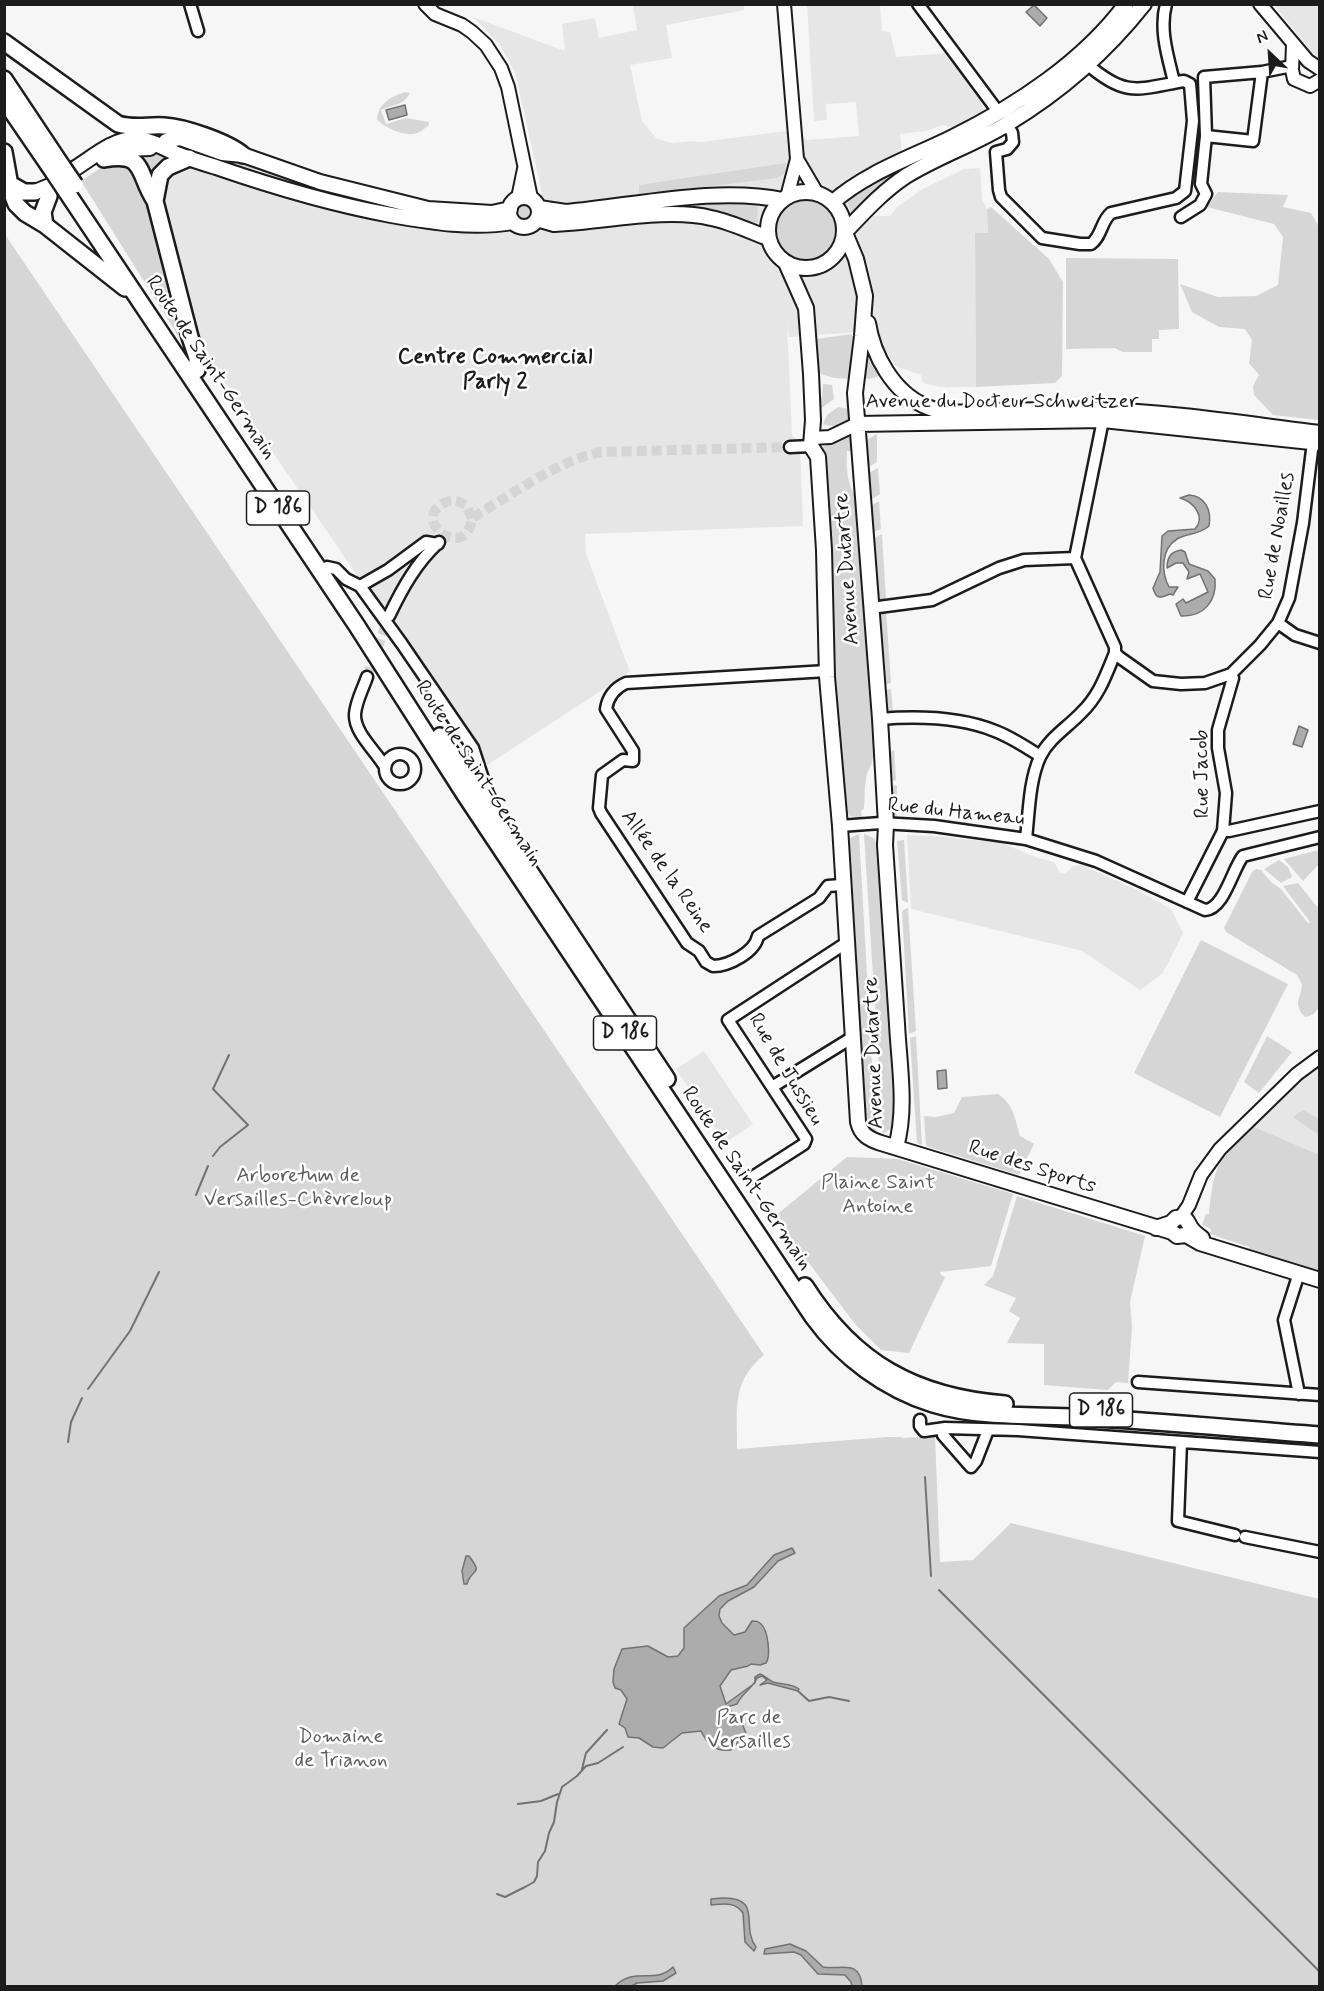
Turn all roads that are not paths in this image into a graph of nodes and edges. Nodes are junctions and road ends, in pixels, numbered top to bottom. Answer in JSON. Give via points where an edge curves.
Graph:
{"nodes":[{"id":1,"x":190,"y":4,"type":"edge"},
{"id":2,"x":425,"y":4,"type":"edge"},
{"id":3,"x":435,"y":4,"type":"edge"},
{"id":4,"x":784,"y":4,"type":"edge"},
{"id":5,"x":918,"y":4,"type":"edge"},
{"id":6,"x":1126,"y":4,"type":"edge"},
{"id":7,"x":1144,"y":4,"type":"edge"},
{"id":8,"x":1166,"y":4,"type":"edge"},
{"id":9,"x":1260,"y":4,"type":"edge"},
{"id":10,"x":447,"y":18,"type":"junction"},
{"id":11,"x":198,"y":31,"type":"dead end"},
{"id":12,"x":4,"y":42,"type":"edge"},
{"id":13,"x":1293,"y":45,"type":"junction"},
{"id":14,"x":1087,"y":64,"type":"junction"},
{"id":15,"x":1316,"y":65,"type":"edge"},
{"id":16,"x":1293,"y":70,"type":"junction"},
{"id":17,"x":1267,"y":71,"type":"junction"},
{"id":18,"x":4,"y":79,"type":"edge"},
{"id":19,"x":1174,"y":82,"type":"junction"},
{"id":20,"x":1318,"y":87,"type":"edge"},
{"id":21,"x":4,"y":100,"type":"edge"},
{"id":22,"x":1003,"y":119,"type":"junction"},
{"id":23,"x":1206,"y":136,"type":"junction"},
{"id":24,"x":166,"y":141,"type":"dead end"},
{"id":25,"x":150,"y":148,"type":"dead end"},
{"id":26,"x":4,"y":152,"type":"edge"},
{"id":27,"x":243,"y":154,"type":"junction"},
{"id":28,"x":189,"y":158,"type":"junction"},
{"id":29,"x":104,"y":159,"type":"junction"},
{"id":30,"x":797,"y":159,"type":"junction"},
{"id":31,"x":60,"y":182,"type":"junction"},
{"id":32,"x":10,"y":184,"type":"junction"},
{"id":33,"x":817,"y":193,"type":"junction"},
{"id":34,"x":785,"y":198,"type":"junction"},
{"id":35,"x":155,"y":201,"type":"junction"},
{"id":36,"x":833,"y":202,"type":"junction"},
{"id":37,"x":525,"y":209,"type":"junction"},
{"id":38,"x":1181,"y":217,"type":"dead end"},
{"id":39,"x":45,"y":225,"type":"junction"},
{"id":40,"x":845,"y":233,"type":"junction"},
{"id":41,"x":768,"y":238,"type":"junction"},
{"id":42,"x":786,"y":263,"type":"junction"},
{"id":43,"x":133,"y":290,"type":"junction"},
{"id":44,"x":865,"y":302,"type":"junction"},
{"id":45,"x":202,"y":377,"type":"junction"},
{"id":46,"x":1103,"y":420,"type":"junction"},
{"id":47,"x":857,"y":424,"type":"junction"},
{"id":48,"x":1317,"y":439,"type":"edge"},
{"id":49,"x":811,"y":442,"type":"junction"},
{"id":50,"x":792,"y":443,"type":"tunnel mouth"},
{"id":51,"x":1075,"y":558,"type":"junction"},
{"id":52,"x":327,"y":567,"type":"junction"},
{"id":53,"x":360,"y":586,"type":"junction"},
{"id":54,"x":871,"y":608,"type":"junction"},
{"id":55,"x":389,"y":616,"type":"tunnel mouth"},
{"id":56,"x":1278,"y":624,"type":"junction"},
{"id":57,"x":1320,"y":643,"type":"edge"},
{"id":58,"x":1115,"y":653,"type":"junction"},
{"id":59,"x":827,"y":671,"type":"junction"},
{"id":60,"x":1231,"y":674,"type":"junction"},
{"id":61,"x":367,"y":677,"type":"tunnel mouth"},
{"id":62,"x":880,"y":719,"type":"junction"},
{"id":63,"x":377,"y":753,"type":"junction"},
{"id":64,"x":393,"y":756,"type":"junction"},
{"id":65,"x":1040,"y":756,"type":"junction"},
{"id":66,"x":385,"y":767,"type":"junction"},
{"id":67,"x":1320,"y":811,"type":"edge"},
{"id":68,"x":498,"y":823,"type":"junction"},
{"id":69,"x":886,"y":824,"type":"junction"},
{"id":70,"x":840,"y":825,"type":"junction"},
{"id":71,"x":1223,"y":831,"type":"junction"},
{"id":72,"x":1320,"y":837,"type":"edge"},
{"id":73,"x":1026,"y":839,"type":"junction"},
{"id":74,"x":842,"y":885,"type":"junction"},
{"id":75,"x":1187,"y":902,"type":"junction"},
{"id":76,"x":846,"y":943,"type":"junction"},
{"id":77,"x":853,"y":1037,"type":"junction"},
{"id":78,"x":1320,"y":1057,"type":"edge"},
{"id":79,"x":772,"y":1087,"type":"junction"},
{"id":80,"x":896,"y":1147,"type":"junction"},
{"id":81,"x":751,"y":1178,"type":"dead end"},
{"id":82,"x":1183,"y":1223,"type":"junction"},
{"id":83,"x":1299,"y":1273,"type":"junction"},
{"id":84,"x":1320,"y":1280,"type":"edge"},
{"id":85,"x":1138,"y":1382,"type":"dead end"},
{"id":86,"x":1299,"y":1394,"type":"junction"},
{"id":87,"x":1320,"y":1395,"type":"edge"},
{"id":88,"x":920,"y":1420,"type":"dead end"},
{"id":89,"x":1320,"y":1427,"type":"edge"},
{"id":90,"x":945,"y":1428,"type":"junction"},
{"id":91,"x":988,"y":1430,"type":"junction"},
{"id":92,"x":1320,"y":1435,"type":"edge"},
{"id":93,"x":1181,"y":1442,"type":"junction"},
{"id":94,"x":1320,"y":1452,"type":"edge"},
{"id":95,"x":1320,"y":1552,"type":"edge"}],
"edges":[{"from":1,"to":11,"type":"street"},
{"from":2,"to":10,"type":"street","via":[[435,14]]},
{"from":3,"to":10,"type":"street"},
{"from":4,"to":30,"type":"street"},
{"from":5,"to":22,"type":"street"},
{"from":6,"to":22,"type":"main road","via":[[1082,50],[1020,100]]},
{"from":7,"to":14,"type":"main road"},
{"from":8,"to":19,"type":"street","via":[[1164,33]]},
{"from":9,"to":13,"type":"street"},
{"from":10,"to":37,"type":"street","via":[[479,39],[501,68],[524,168]]},
{"from":12,"to":27,"type":"main road","via":[[118,124],[187,130]]},
{"from":13,"to":15,"type":"street"},
{"from":13,"to":16,"type":"street"},
{"from":14,"to":19,"type":"street","via":[[1107,81],[1127,89]]},
{"from":14,"to":22,"type":"main road","via":[[1045,99]]},
{"from":15,"to":16,"type":"street"},
{"from":16,"to":17,"type":"street"},
{"from":16,"to":20,"type":"street","via":[[1305,85]]},
{"from":17,"to":23,"type":"street","via":[[1253,141]]},
{"from":17,"to":23,"type":"street","via":[[1203,79]]},
{"from":18,"to":31,"type":"main road","name":"Route de Saint-Germain","number":"D 186"},
{"from":19,"to":22,"type":"street","via":[[1187,81],[1191,91],[1193,121],[1185,191],[1176,198],[1112,213],[1091,244],[1042,238],[1002,197],[996,152],[1013,142]]},
{"from":21,"to":31,"type":"main road","name":"Route de Saint-Germain","number":"D 186"},
{"from":22,"to":36,"type":"main road","via":[[854,185]]},
{"from":22,"to":40,"type":"main road","via":[[905,176]]},
{"from":23,"to":38,"type":"street","via":[[1201,184],[1206,194],[1200,205]]},
{"from":24,"to":27,"type":"main road","via":[[180,138],[222,153]]},
{"from":25,"to":29,"type":"main road","via":[[123,149]]},
{"from":26,"to":32,"type":"main road"},
{"from":27,"to":37,"type":"main road","via":[[320,182],[428,209],[492,213]]},
{"from":28,"to":31,"type":"main road","via":[[134,139],[116,143]]},
{"from":28,"to":35,"type":"main road","via":[[160,175]]},
{"from":28,"to":37,"type":"main road","via":[[352,208],[425,221],[498,225]]},
{"from":29,"to":31,"type":"main road"},
{"from":29,"to":35,"type":"main road","via":[[121,156],[136,163]]},
{"from":30,"to":33,"type":"street"},
{"from":30,"to":34,"type":"street"},
{"from":31,"to":32,"type":"main road","via":[[24,192]]},
{"from":31,"to":39,"type":"main road","via":[[43,212]]},
{"from":31,"to":43,"type":"main road","name":"Route de Saint-Germain","number":"D 186"},
{"from":31,"to":45,"type":"main road","name":"Route de Saint-Germain","number":"D 186"},
{"from":32,"to":39,"type":"main road","via":[[16,204]]},
{"from":33,"to":34,"type":"main road","via":[[802,192]]},
{"from":33,"to":36,"type":"main road"},
{"from":34,"to":37,"type":"main road","via":[[732,194],[566,212]]},
{"from":34,"to":41,"type":"main road","via":[[769,221]]},
{"from":35,"to":45,"type":"main road"},
{"from":36,"to":40,"type":"main road","via":[[840,211]]},
{"from":37,"to":41,"type":"main road","via":[[554,224],[693,215],[730,223]]},
{"from":39,"to":43,"type":"main road"},
{"from":40,"to":42,"type":"main road","via":[[837,254],[829,261],[808,268]]},
{"from":40,"to":44,"type":"main road","name":"Avenue Dutartre","via":[[856,259]]},
{"from":41,"to":42,"type":"main road"},
{"from":42,"to":49,"type":"main road","name":"Avenue Dutartre","via":[[806,308]]},
{"from":43,"to":92,"type":"main road","name":"Route de Saint-Germain","number":"D 186","via":[[813,1317],[837,1346],[894,1387],[966,1412]]},
{"from":44,"to":47,"type":"main road","name":"Avenue Dutartre","via":[[855,386]]},
{"from":44,"to":48,"type":"main road","name":"Avenue du Docteur Schweitzer","via":[[879,359],[902,391],[928,408],[953,413],[1131,411]]},
{"from":45,"to":52,"type":"main road","name":"Route de Saint-Germain","number":"D 186"},
{"from":46,"to":47,"type":"main road","name":"Avenue du Docteur Schweitzer"},
{"from":46,"to":48,"type":"main road","name":"Avenue du Docteur Schweitzer"},
{"from":46,"to":51,"type":"street"},
{"from":47,"to":49,"type":"street","name":"Avenue du Docteur Schweitzer"},
{"from":47,"to":54,"type":"main road","name":"Avenue Dutartre"},
{"from":48,"to":56,"type":"street","name":"Rue de Noailles","via":[[1289,598]]},
{"from":49,"to":50,"type":"street"},
{"from":49,"to":59,"type":"main road","name":"Avenue Dutartre","via":[[818,457]]},
{"from":51,"to":54,"type":"street","via":[[1024,560],[932,600]]},
{"from":51,"to":58,"type":"street"},
{"from":52,"to":53,"type":"street"},
{"from":52,"to":68,"type":"main road","name":"Route de Saint-Germain","number":"D 186"},
{"from":53,"to":55,"type":"street","via":[[426,542],[438,543],[419,563]]},
{"from":53,"to":68,"type":"street","via":[[473,748],[499,814]]},
{"from":54,"to":62,"type":"main road","name":"Avenue Dutartre"},
{"from":56,"to":57,"type":"street","via":[[1295,635]]},
{"from":56,"to":60,"type":"street","name":"Rue de Noailles"},
{"from":58,"to":60,"type":"street","name":"Rue de Noailles","via":[[1153,681],[1205,683]]},
{"from":58,"to":65,"type":"street","via":[[1095,697]]},
{"from":59,"to":70,"type":"main road","name":"Avenue Dutartre"},
{"from":59,"to":74,"type":"street","name":"Allée de la Reine","via":[[626,682],[617,687],[607,700],[606,709],[633,751],[633,761],[623,760],[602,775],[599,808],[687,943],[713,966],[727,964],[754,947],[758,936],[819,898],[828,886]]},
{"from":60,"to":71,"type":"street","name":"Rue Jacob","via":[[1218,730],[1226,793]]},
{"from":61,"to":63,"type":"street","via":[[355,719]]},
{"from":62,"to":65,"type":"street","via":[[948,719],[990,729]]},
{"from":62,"to":69,"type":"main road","name":"Avenue Dutartre"},
{"from":63,"to":64,"type":"street"},
{"from":63,"to":66,"type":"street"},
{"from":64,"to":66,"type":"street"},
{"from":64,"to":66,"type":"street","via":[[402,754],[413,761],[411,780],[395,784],[386,775]]},
{"from":65,"to":73,"type":"street"},
{"from":67,"to":71,"type":"street"},
{"from":68,"to":89,"type":"main road","name":"Route de Saint-Germain","number":"D 186","via":[[815,1301],[844,1338],[914,1384],[966,1400]]},
{"from":69,"to":70,"type":"street","name":"Rue du Hameau"},
{"from":69,"to":73,"type":"street","name":"Rue du Hameau","via":[[934,826]]},
{"from":69,"to":80,"type":"main road","name":"Avenue Dutartre","via":[[899,1050],[901,1119]]},
{"from":70,"to":74,"type":"main road","name":"Avenue Dutartre"},
{"from":71,"to":75,"type":"street","name":"Rue Jacob"},
{"from":72,"to":75,"type":"street","name":"Rue du Hameau","via":[[1243,855],[1216,906],[1209,910]]},
{"from":73,"to":75,"type":"street","name":"Rue du Hameau","via":[[1096,861]]},
{"from":74,"to":76,"type":"main road","name":"Avenue Dutartre"},
{"from":76,"to":77,"type":"main road","name":"Avenue Dutartre"},
{"from":76,"to":79,"type":"street","name":"Rue de Jussieu","via":[[728,1020]]},
{"from":77,"to":79,"type":"street"},
{"from":77,"to":80,"type":"main road","name":"Avenue Dutartre","via":[[859,1127],[870,1139]]},
{"from":78,"to":82,"type":"street","via":[[1297,1074],[1220,1149],[1201,1175]]},
{"from":79,"to":81,"type":"street","name":"Rue de Jussieu","via":[[806,1139]]},
{"from":80,"to":82,"type":"main road","name":"Rue des Sports","via":[[1156,1228]]},
{"from":82,"to":83,"type":"main road","via":[[1200,1243]]},
{"from":83,"to":84,"type":"main road"},
{"from":83,"to":86,"type":"street","via":[[1284,1320]]},
{"from":85,"to":86,"type":"street"},
{"from":86,"to":87,"type":"street"},
{"from":88,"to":90,"type":"street","via":[[924,1431]]},
{"from":90,"to":91,"type":"street"},
{"from":90,"to":91,"type":"street","via":[[943,1435],[971,1467]]},
{"from":91,"to":93,"type":"street"},
{"from":93,"to":94,"type":"street"},
{"from":93,"to":95,"type":"street","via":[[1178,1521]]}]}
